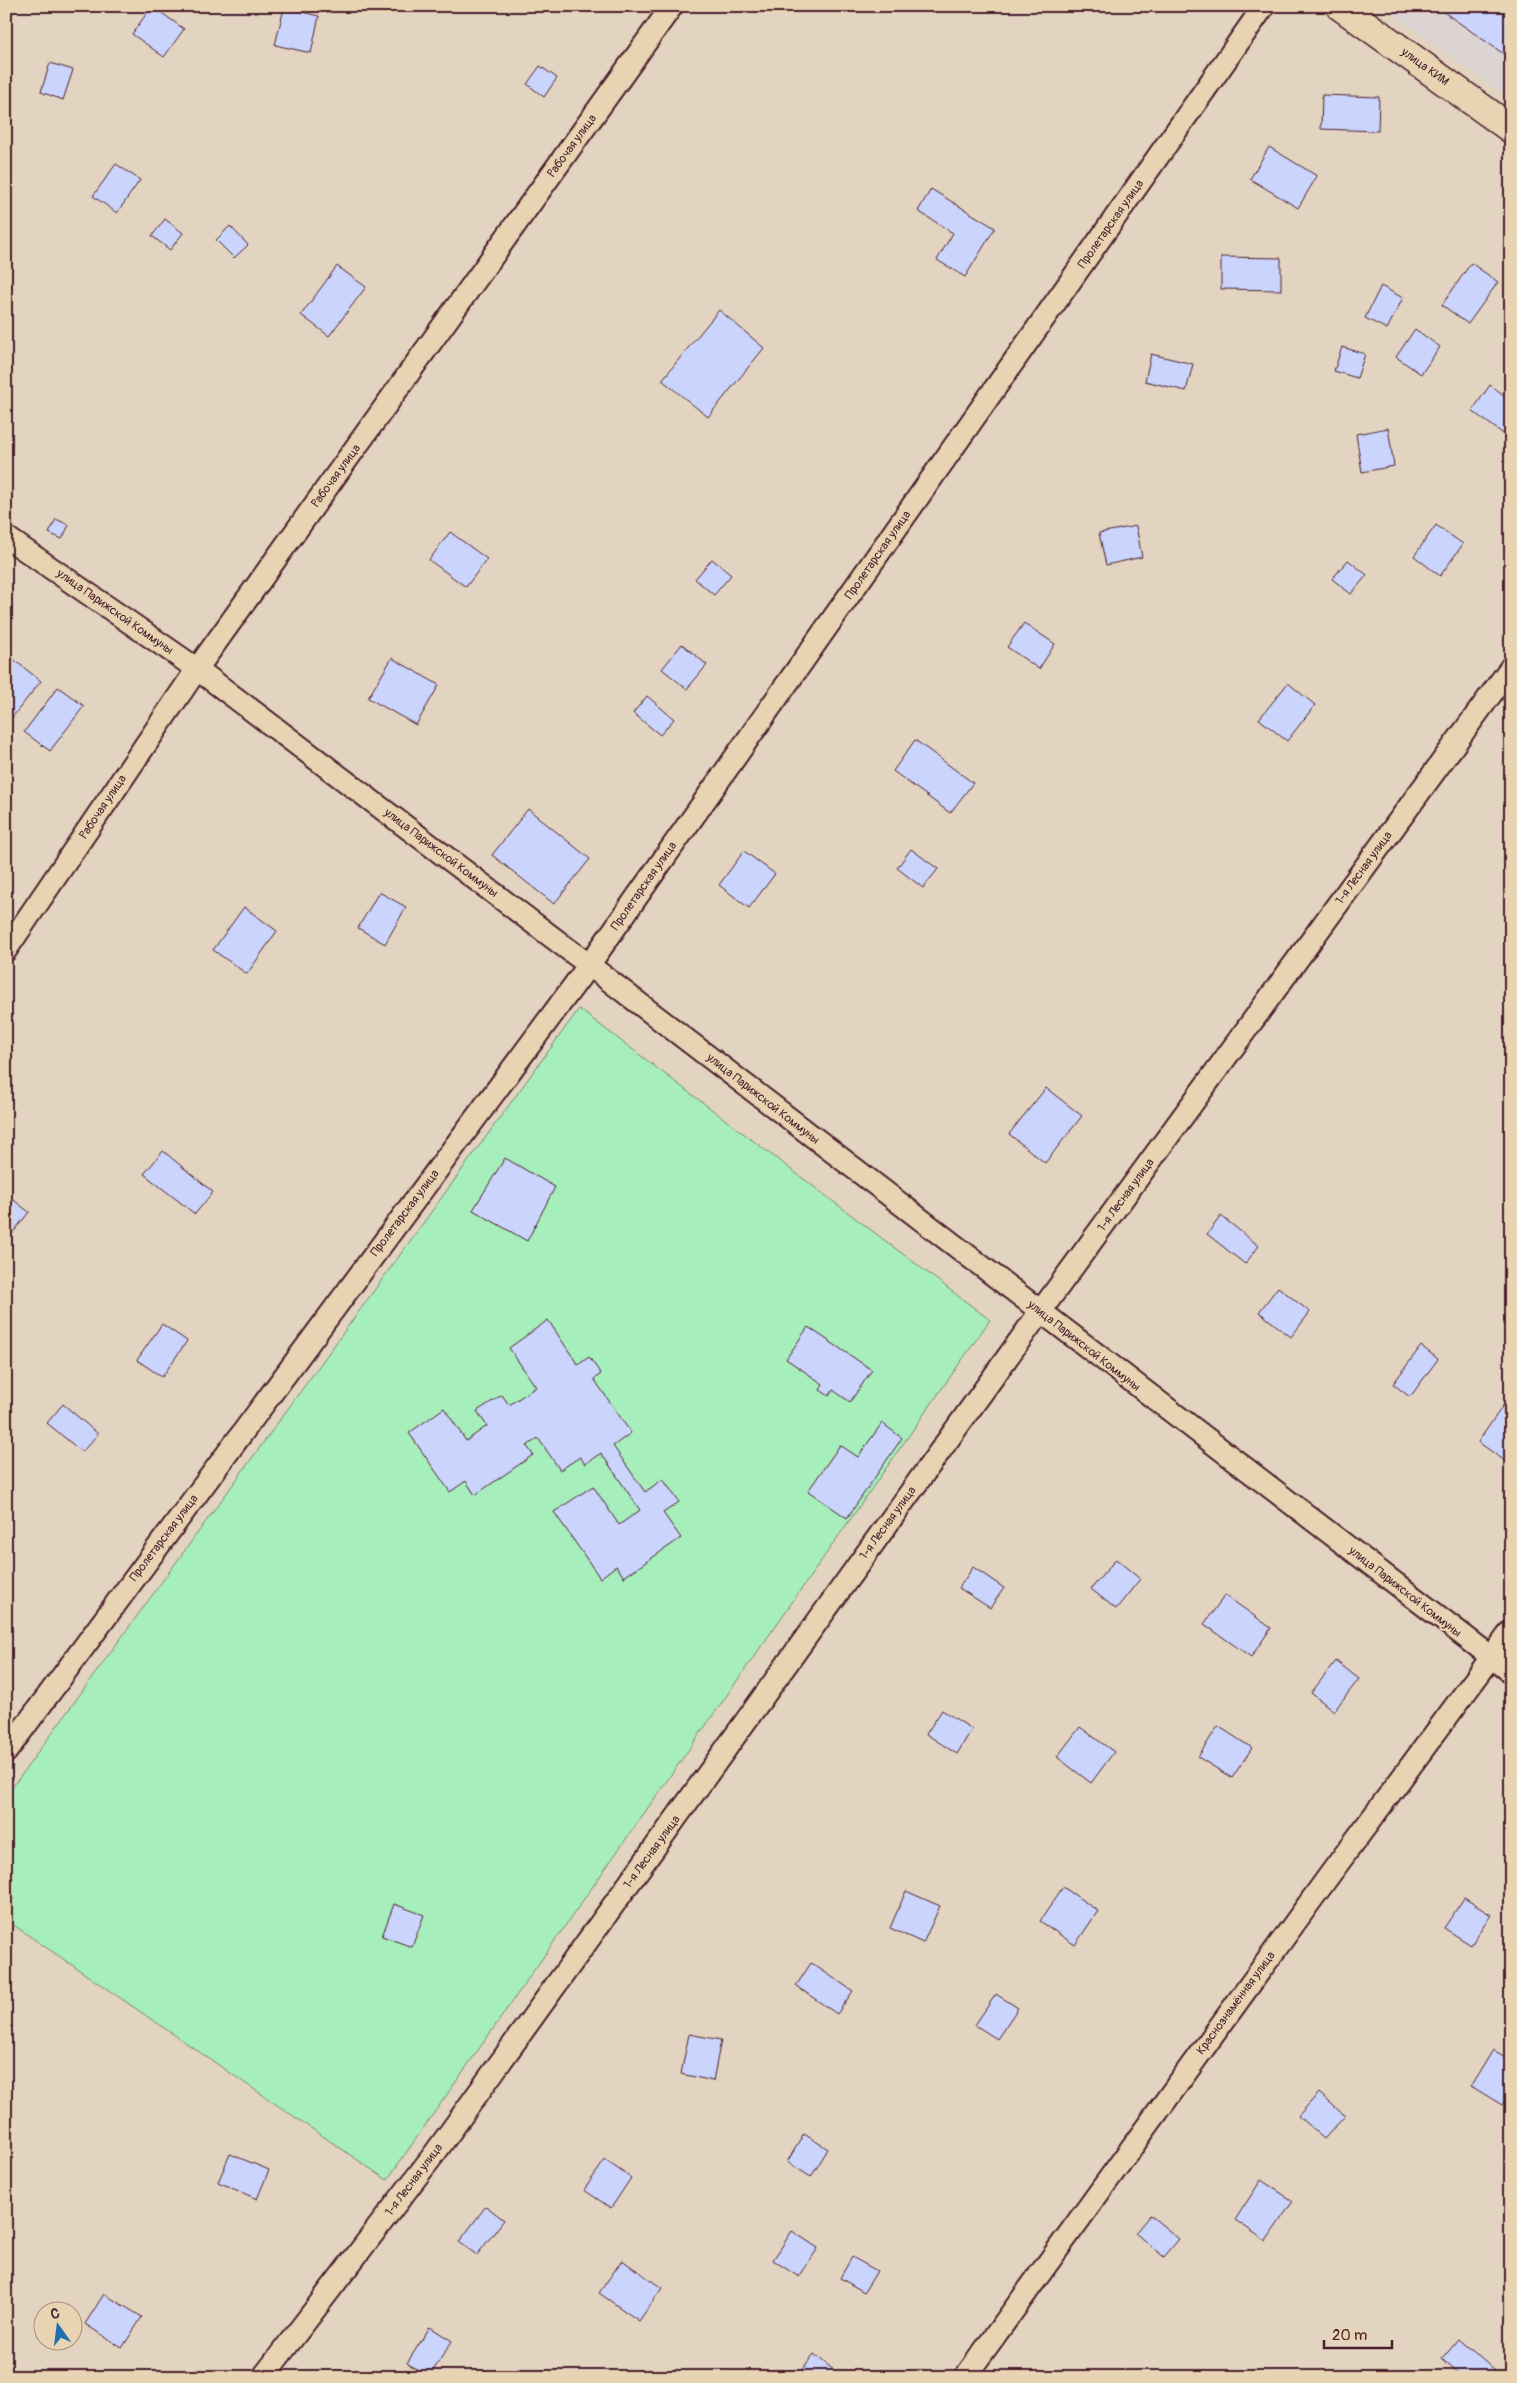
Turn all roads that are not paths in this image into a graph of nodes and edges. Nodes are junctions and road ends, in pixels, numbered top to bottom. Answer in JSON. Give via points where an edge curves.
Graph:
{"nodes":[{"id":1,"x":672,"y":6,"type":"edge"},
{"id":2,"x":1264,"y":6,"type":"edge"},
{"id":3,"x":1340,"y":6,"type":"edge"},
{"id":4,"x":1511,"y":129,"type":"edge"},
{"id":5,"x":6,"y":536,"type":"edge"},
{"id":6,"x":1511,"y":667,"type":"edge"},
{"id":7,"x":197,"y":669,"type":"junction"},
{"id":8,"x":6,"y":950,"type":"edge"},
{"id":9,"x":589,"y":965,"type":"junction"},
{"id":10,"x":1040,"y":1312,"type":"junction"},
{"id":11,"x":1511,"y":1631,"type":"edge"},
{"id":12,"x":1490,"y":1658,"type":"junction"},
{"id":13,"x":1511,"y":1672,"type":"edge"},
{"id":14,"x":6,"y":1752,"type":"edge"},
{"id":15,"x":262,"y":2377,"type":"edge"},
{"id":16,"x":965,"y":2377,"type":"edge"}],
"edges":[{"from":1,"to":7,"type":"street","name":"Рабочая улица"},
{"from":2,"to":9,"type":"street","name":"Пролетарская улица"},
{"from":3,"to":4,"type":"main road","name":"улица КИМ"},
{"from":5,"to":7,"type":"street","name":"улица Парижской Коммуны"},
{"from":6,"to":10,"type":"street","name":"1-я Лесная улица"},
{"from":7,"to":8,"type":"street","name":"Рабочая улица"},
{"from":7,"to":9,"type":"street","name":"улица Парижской Коммуны"},
{"from":9,"to":10,"type":"street","name":"улица Парижской Коммуны"},
{"from":9,"to":14,"type":"street","name":"Пролетарская улица"},
{"from":10,"to":12,"type":"street","name":"улица Парижской Коммуны"},
{"from":10,"to":15,"type":"street","name":"1-я Лесная улица","via":[[435,2153]]},
{"from":11,"to":12,"type":"street","name":"Краснознамённая улица"},
{"from":12,"to":13,"type":"street","name":"улица Парижской Коммуны"},
{"from":12,"to":16,"type":"street","name":"Краснознамённая улица"}]}
